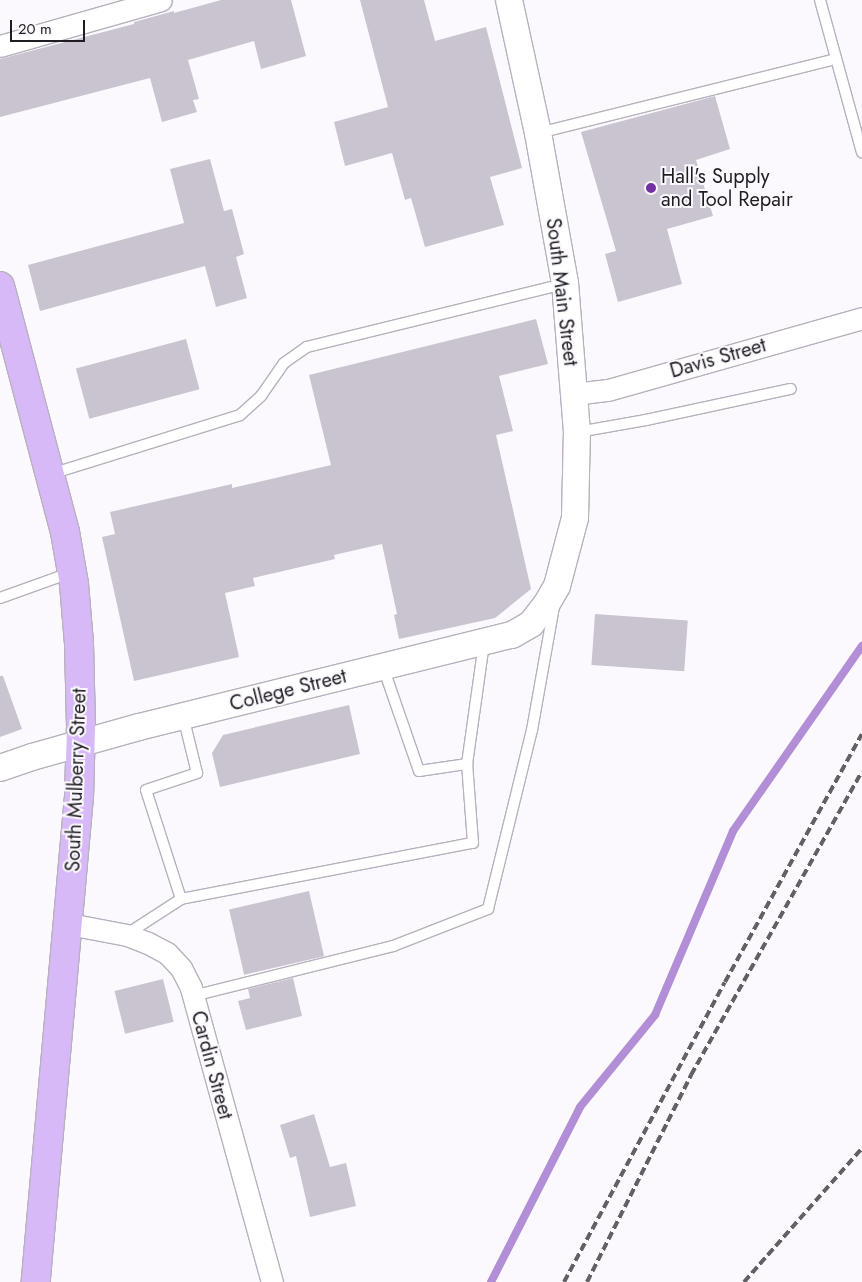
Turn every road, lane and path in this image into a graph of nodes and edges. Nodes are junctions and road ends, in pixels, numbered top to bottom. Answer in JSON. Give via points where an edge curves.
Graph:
{"nodes":[{"id":1,"x":509,"y":0,"type":"edge"},
{"id":2,"x":820,"y":0,"type":"edge"},
{"id":3,"x":148,"y":2,"type":"edge"},
{"id":4,"x":0,"y":46,"type":"edge"},
{"id":5,"x":836,"y":59,"type":"junction"},
{"id":6,"x":538,"y":133,"type":"junction"},
{"id":7,"x":862,"y":152,"type":"edge"},
{"id":8,"x":565,"y":283,"type":"junction"},
{"id":9,"x":0,"y":286,"type":"edge"},
{"id":10,"x":862,"y":318,"type":"edge"},
{"id":11,"x":791,"y":390,"type":"dead end"},
{"id":12,"x":574,"y":394,"type":"junction"},
{"id":13,"x":577,"y":432,"type":"junction"},
{"id":14,"x":51,"y":474,"type":"junction"},
{"id":15,"x":72,"y":572,"type":"junction"},
{"id":16,"x":557,"y":586,"type":"junction"},
{"id":17,"x":0,"y":598,"type":"edge"},
{"id":18,"x":484,"y":643,"type":"junction"},
{"id":19,"x":383,"y":666,"type":"junction"},
{"id":20,"x":183,"y":716,"type":"junction"},
{"id":21,"x":80,"y":744,"type":"junction"},
{"id":22,"x":467,"y":764,"type":"junction"},
{"id":23,"x":0,"y":768,"type":"edge"},
{"id":24,"x":181,"y":899,"type":"junction"},
{"id":25,"x":69,"y":924,"type":"junction"},
{"id":26,"x":127,"y":935,"type":"junction"},
{"id":27,"x":193,"y":996,"type":"junction"},
{"id":28,"x":36,"y":1282,"type":"edge"},
{"id":29,"x":272,"y":1282,"type":"edge"}],
"edges":[{"from":1,"to":6,"type":"street","name":"South Main Street"},
{"from":2,"to":5,"type":"lane"},
{"from":3,"to":4,"type":"street"},
{"from":5,"to":6,"type":"lane"},
{"from":5,"to":7,"type":"lane"},
{"from":6,"to":8,"type":"street","name":"South Main Street"},
{"from":8,"to":12,"type":"street","name":"South Main Street"},
{"from":8,"to":14,"type":"lane","via":[[307,347],[284,363],[262,396],[240,415]]},
{"from":9,"to":14,"type":"main road","name":"South Mulberry Street"},
{"from":10,"to":12,"type":"street","name":"Davis Street","via":[[608,390]]},
{"from":11,"to":13,"type":"lane"},
{"from":12,"to":13,"type":"street","name":"South Main Street"},
{"from":13,"to":16,"type":"street","name":"South Main Street","via":[[575,518]]},
{"from":14,"to":15,"type":"main road","name":"South Mulberry Street"},
{"from":15,"to":17,"type":"lane"},
{"from":15,"to":21,"type":"main road","name":"South Mulberry Street","via":[[79,644]]},
{"from":16,"to":18,"type":"street","name":"College Street","via":[[531,624],[512,635]]},
{"from":16,"to":27,"type":"lane","via":[[532,730],[488,909],[393,946]]},
{"from":18,"to":19,"type":"street","name":"College Street"},
{"from":18,"to":22,"type":"lane"},
{"from":19,"to":20,"type":"street","name":"College Street"},
{"from":19,"to":22,"type":"lane","via":[[419,771]]},
{"from":20,"to":21,"type":"street","name":"College Street"},
{"from":20,"to":24,"type":"lane","via":[[197,773],[146,790]]},
{"from":21,"to":23,"type":"street","name":"College Street"},
{"from":21,"to":25,"type":"main road","name":"South Mulberry Street"},
{"from":22,"to":24,"type":"lane","via":[[473,843]]},
{"from":24,"to":26,"type":"lane"},
{"from":25,"to":26,"type":"street","name":"Cardin Street"},
{"from":25,"to":28,"type":"main road","name":"South Mulberry Street"},
{"from":26,"to":27,"type":"street","name":"Cardin Street","via":[[166,952],[181,968]]},
{"from":27,"to":29,"type":"street","name":"Cardin Street"}]}
